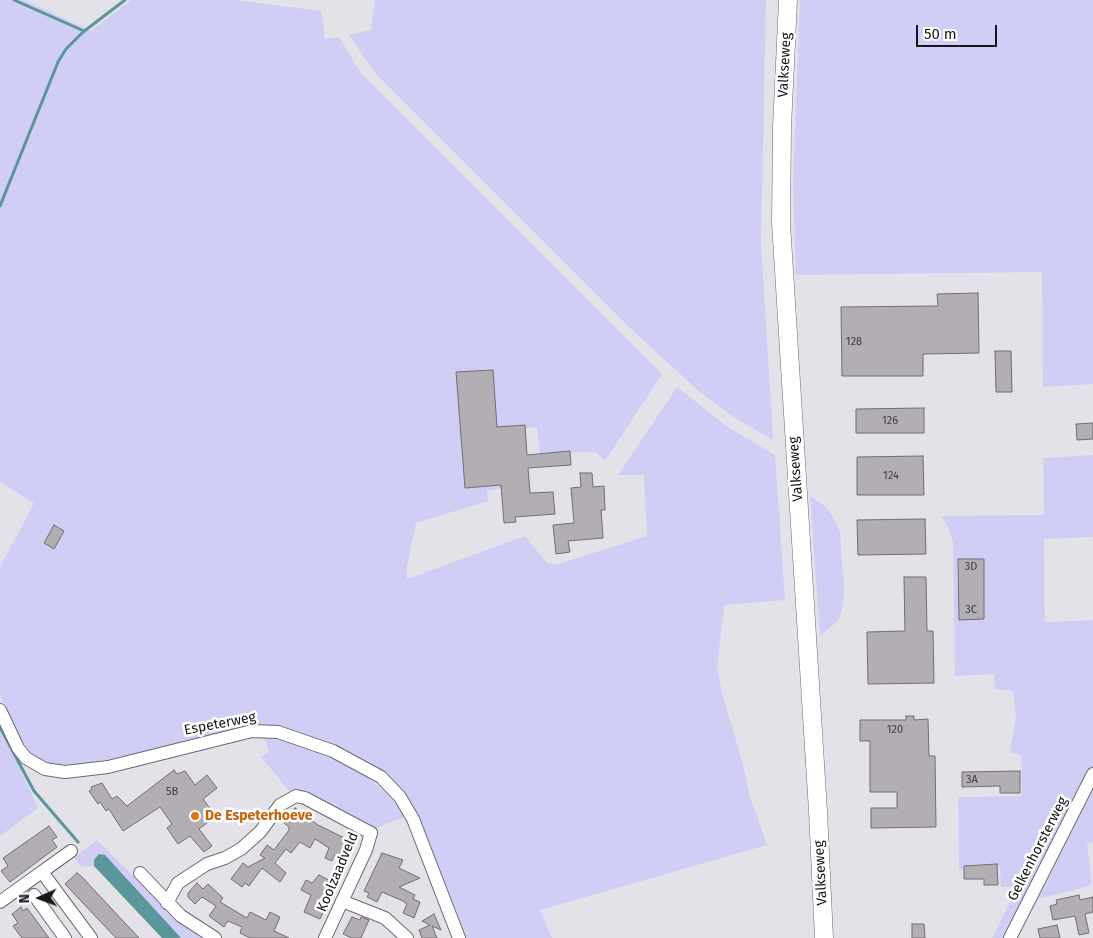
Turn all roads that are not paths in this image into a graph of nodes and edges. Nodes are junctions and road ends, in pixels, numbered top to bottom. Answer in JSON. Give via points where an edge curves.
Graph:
{"nodes":[{"id":1,"x":788,"y":0,"type":"edge"},
{"id":2,"x":0,"y":710,"type":"edge"},
{"id":3,"x":1093,"y":774,"type":"edge"},
{"id":4,"x":71,"y":851,"type":"dead end"},
{"id":5,"x":42,"y":872,"type":"junction"},
{"id":6,"x":140,"y":873,"type":"dead end"},
{"id":7,"x":34,"y":895,"type":"dead end"},
{"id":8,"x":342,"y":901,"type":"junction"},
{"id":9,"x":0,"y":902,"type":"edge"},
{"id":10,"x":167,"y":903,"type":"junction"},
{"id":11,"x":65,"y":938,"type":"edge"},
{"id":12,"x":91,"y":938,"type":"edge"},
{"id":13,"x":215,"y":938,"type":"edge"},
{"id":14,"x":325,"y":938,"type":"edge"},
{"id":15,"x":407,"y":938,"type":"edge"},
{"id":16,"x":459,"y":938,"type":"edge"},
{"id":17,"x":824,"y":938,"type":"edge"},
{"id":18,"x":1010,"y":938,"type":"edge"}],
"edges":[{"from":1,"to":17,"type":"main road","name":"Valkseweg","via":[[781,223]]},
{"from":2,"to":16,"type":"street","name":"Espeterweg","via":[[26,758],[45,769],[65,772],[108,767],[252,731],[278,732],[333,751],[381,777],[400,797],[412,819]]},
{"from":3,"to":18,"type":"street","name":"Gelkenhorsterweg"},
{"from":4,"to":5,"type":"street"},
{"from":5,"to":9,"type":"street"},
{"from":5,"to":12,"type":"street"},
{"from":6,"to":10,"type":"street"},
{"from":7,"to":11,"type":"street"},
{"from":8,"to":10,"type":"street","name":"Koolzaadveld","via":[[371,833],[296,796],[280,805],[260,832],[241,849],[207,864],[178,883]]},
{"from":8,"to":14,"type":"street","name":"Koolzaadveld"},
{"from":8,"to":15,"type":"street","via":[[385,918]]},
{"from":10,"to":13,"type":"street"}]}
